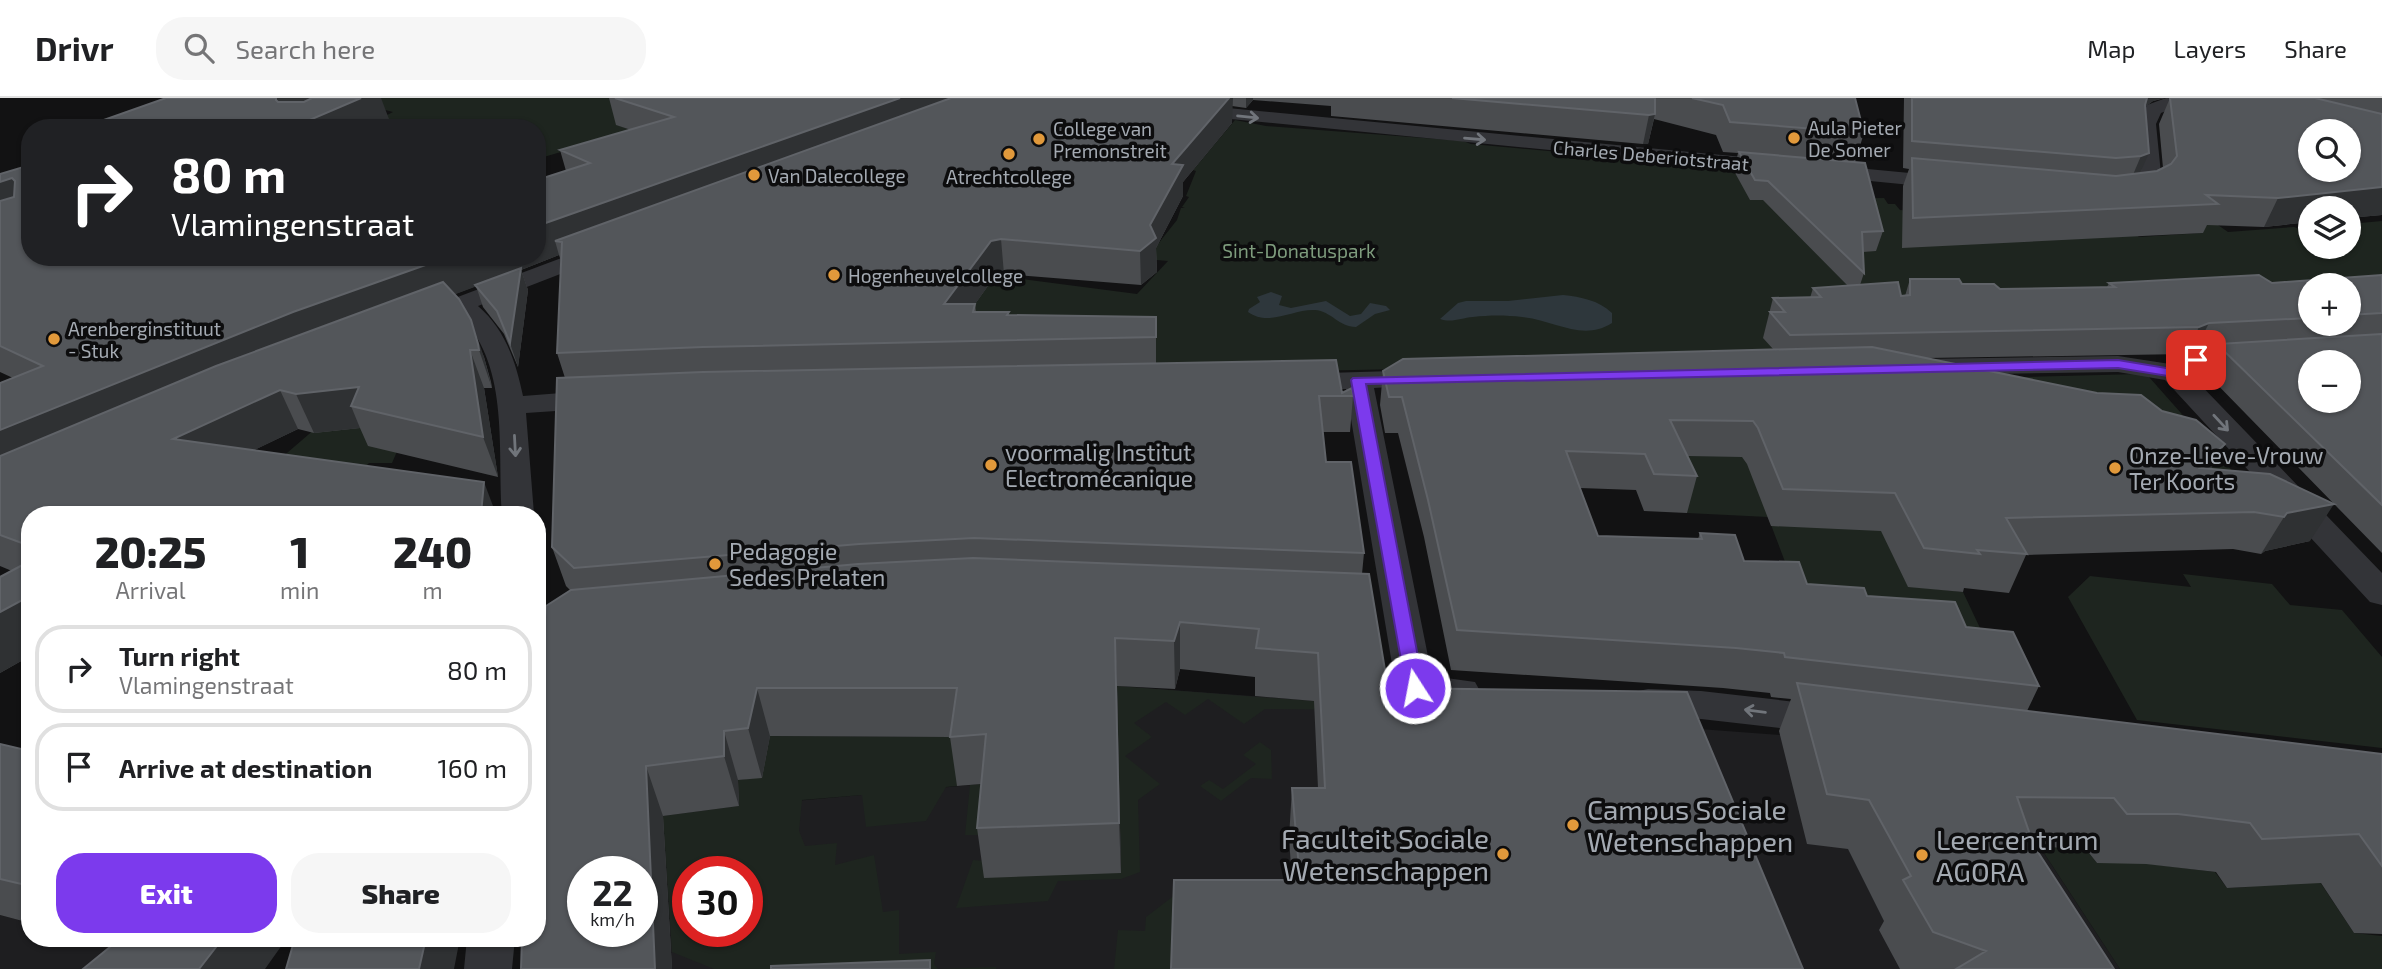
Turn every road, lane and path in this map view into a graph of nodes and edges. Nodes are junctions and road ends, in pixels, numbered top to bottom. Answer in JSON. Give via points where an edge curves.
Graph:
{"nodes":[{"id":1,"x":2182,"y":98,"type":"edge"},
{"id":2,"x":1160,"y":107,"type":"edge"},
{"id":3,"x":1972,"y":185,"type":"edge"},
{"id":4,"x":2096,"y":194,"type":"edge"},
{"id":5,"x":626,"y":241,"type":"edge"},
{"id":6,"x":460,"y":304,"type":"junction"},
{"id":7,"x":395,"y":329,"type":"edge"},
{"id":8,"x":2273,"y":355,"type":"edge"},
{"id":9,"x":1897,"y":368,"type":"edge"},
{"id":10,"x":2174,"y":373,"type":"junction"},
{"id":11,"x":1456,"y":378,"type":"edge"},
{"id":12,"x":1358,"y":380,"type":"junction"},
{"id":13,"x":1262,"y":383,"type":"edge"},
{"id":14,"x":630,"y":399,"type":"edge"},
{"id":15,"x":513,"y":405,"type":"junction"},
{"id":16,"x":518,"y":506,"type":"edge"},
{"id":17,"x":2382,"y":594,"type":"edge"},
{"id":18,"x":1495,"y":693,"type":"edge"},
{"id":19,"x":1616,"y":700,"type":"edge"},
{"id":20,"x":1864,"y":724,"type":"edge"},
{"id":21,"x":490,"y":947,"type":"edge"},
{"id":22,"x":488,"y":969,"type":"edge"}],
"edges":[{"from":1,"to":4,"type":"street","via":[[2154,109],[2146,124],[2149,188],[2136,193]]},
{"from":2,"to":3,"type":"street","name":"Charles Deberiotstraat","one_way":true},
{"from":5,"to":6,"type":"street"},
{"from":6,"to":7,"type":"street"},
{"from":6,"to":15,"type":"street","via":[[490,332]]},
{"from":8,"to":10,"type":"street","via":[[2196,360]]},
{"from":9,"to":10,"type":"street","via":[[2118,364]]},
{"from":10,"to":17,"type":"street","one_way":true},
{"from":11,"to":12,"type":"street"},
{"from":12,"to":13,"type":"street"},
{"from":12,"to":18,"type":"street","via":[[1385,607],[1415,688]]},
{"from":14,"to":15,"type":"street"},
{"from":15,"to":16,"type":"street","one_way":true},
{"from":20,"to":19,"type":"street","one_way":true},
{"from":21,"to":22,"type":"street"}]}
